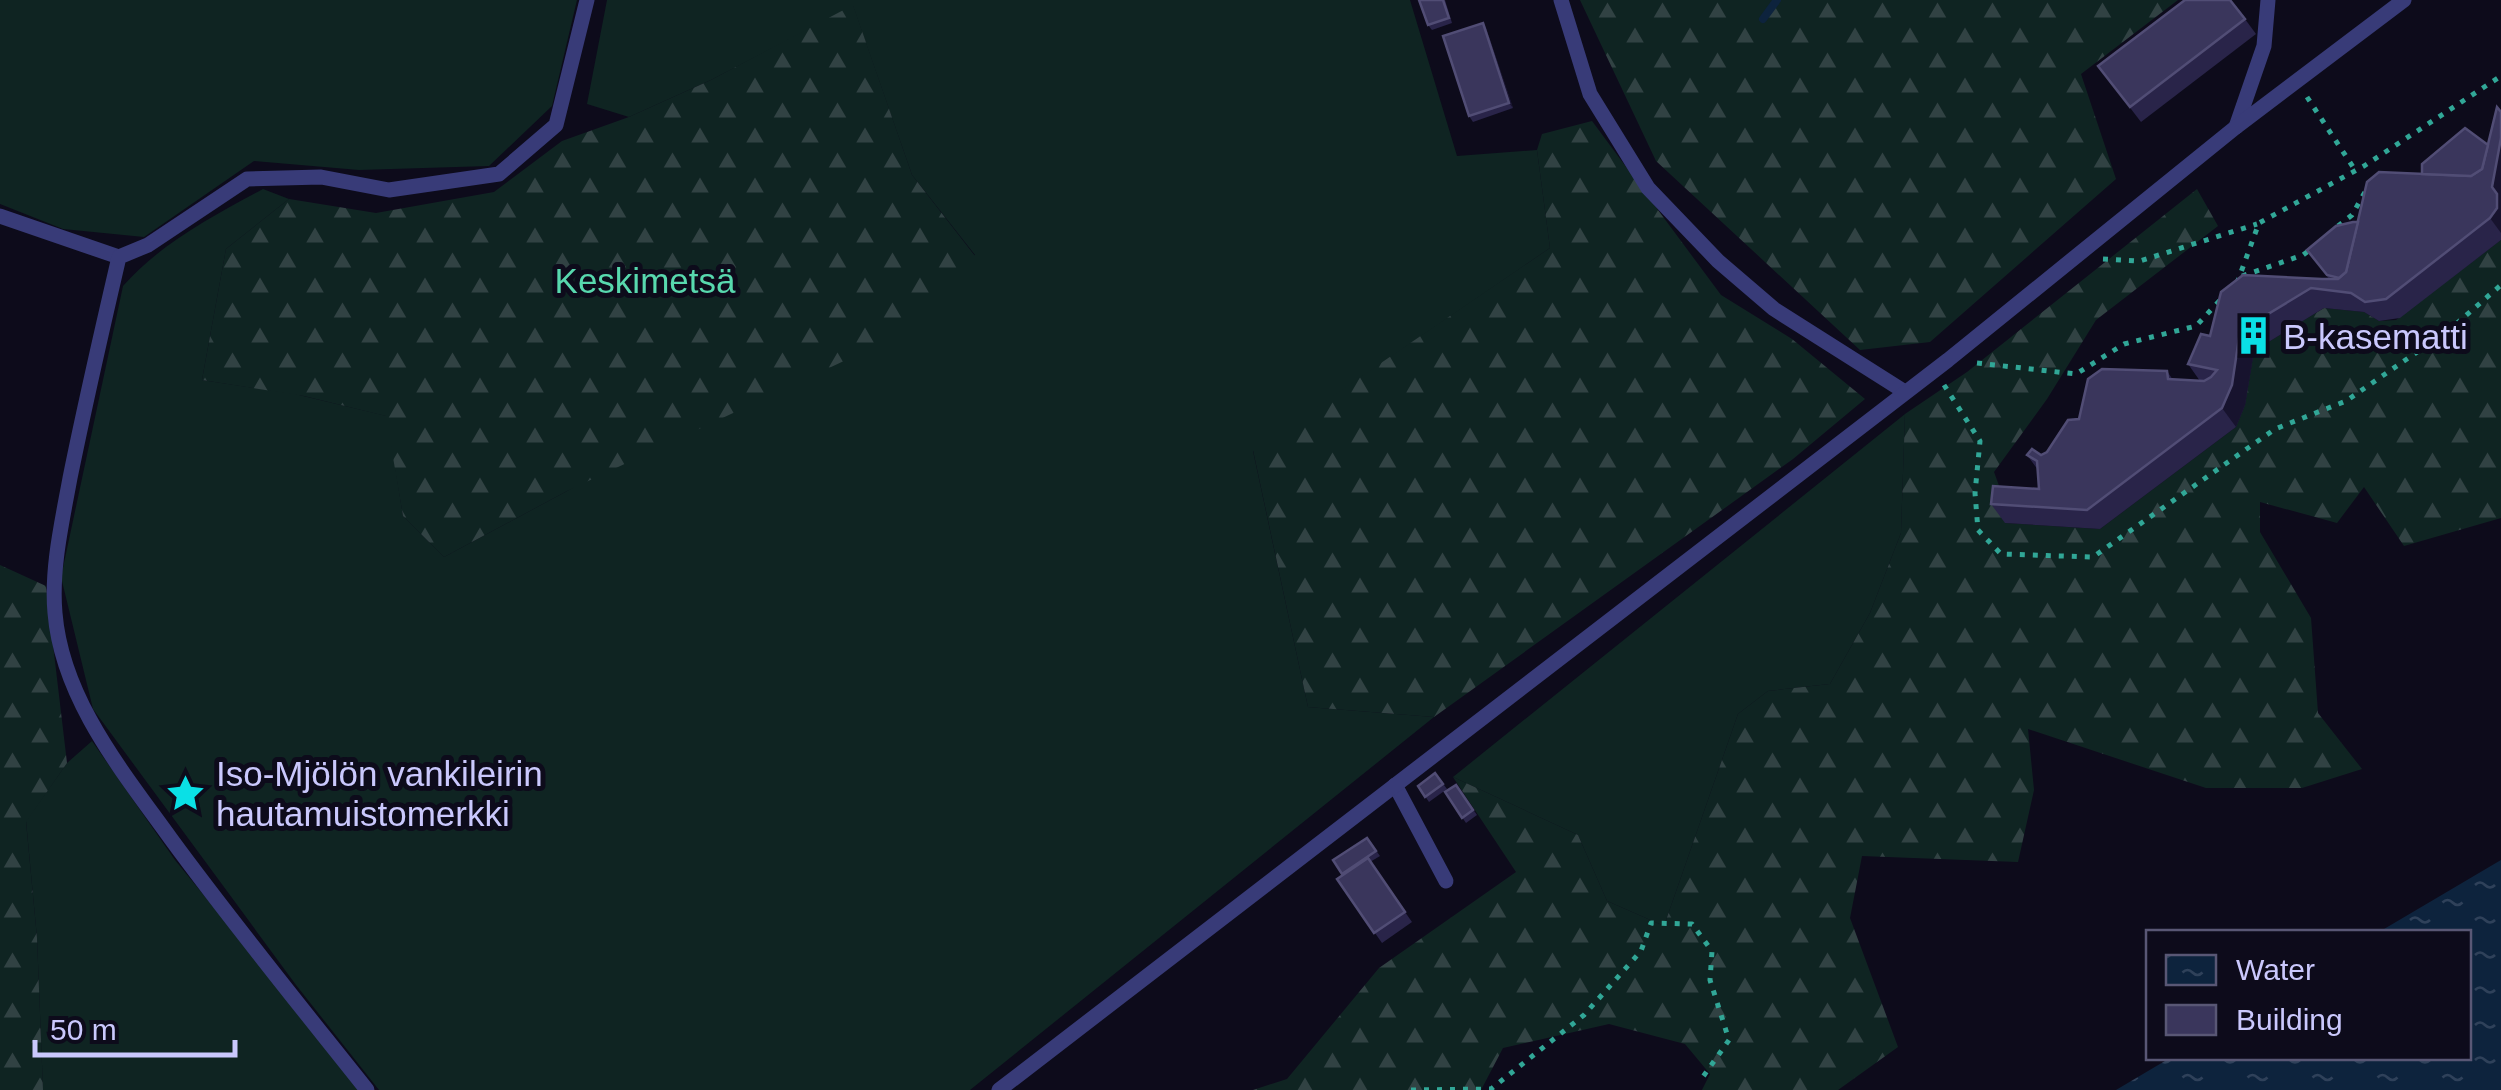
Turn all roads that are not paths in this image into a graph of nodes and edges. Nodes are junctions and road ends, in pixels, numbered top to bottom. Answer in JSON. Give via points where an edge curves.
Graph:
{"nodes":[{"id":1,"x":587,"y":0,"type":"edge"},
{"id":2,"x":1561,"y":0,"type":"edge"},
{"id":3,"x":2268,"y":0,"type":"edge"},
{"id":4,"x":2404,"y":0,"type":"edge"},
{"id":5,"x":2236,"y":127,"type":"junction"},
{"id":6,"x":0,"y":216,"type":"edge"},
{"id":7,"x":119,"y":256,"type":"junction"},
{"id":8,"x":1905,"y":392,"type":"junction"},
{"id":9,"x":1395,"y":784,"type":"junction"},
{"id":10,"x":1446,"y":882,"type":"dead end"},
{"id":11,"x":367,"y":1090,"type":"edge"},
{"id":12,"x":999,"y":1090,"type":"edge"}],
"edges":[{"from":1,"to":7,"type":"lane","via":[[556,125],[498,174],[390,190],[320,176],[247,179],[148,246]]},
{"from":2,"to":8,"type":"lane","via":[[1590,94],[1648,188],[1774,310]]},
{"from":3,"to":5,"type":"lane","via":[[2264,46]]},
{"from":4,"to":5,"type":"lane"},
{"from":5,"to":8,"type":"lane"},
{"from":6,"to":7,"type":"lane"},
{"from":7,"to":11,"type":"lane","via":[[63,515],[55,614],[63,654],[91,720],[132,785]]},
{"from":8,"to":9,"type":"lane"},
{"from":9,"to":10,"type":"lane"},
{"from":9,"to":12,"type":"lane"}]}
